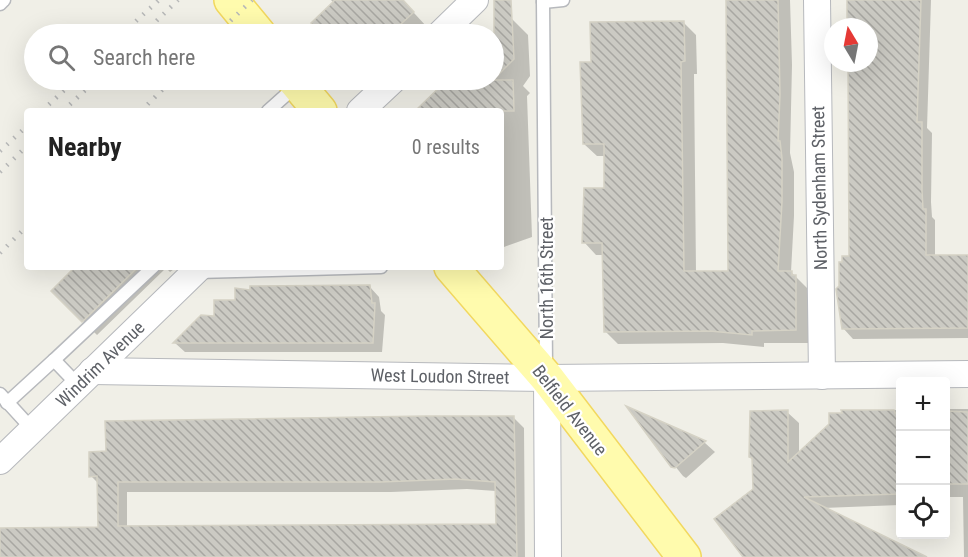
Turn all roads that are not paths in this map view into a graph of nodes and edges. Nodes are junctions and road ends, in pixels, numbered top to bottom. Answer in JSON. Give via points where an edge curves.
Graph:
{"nodes":[{"id":1,"x":4,"y":0,"type":"edge"},
{"id":2,"x":231,"y":0,"type":"edge"},
{"id":3,"x":563,"y":0,"type":"edge"},
{"id":4,"x":817,"y":0,"type":"edge"},
{"id":5,"x":543,"y":1,"type":"edge"},
{"id":6,"x":469,"y":2,"type":"edge"},
{"id":7,"x":0,"y":4,"type":"edge"},
{"id":8,"x":251,"y":24,"type":"edge"},
{"id":9,"x":449,"y":24,"type":"edge"},
{"id":10,"x":288,"y":90,"type":"edge"},
{"id":11,"x":303,"y":90,"type":"edge"},
{"id":12,"x":382,"y":90,"type":"edge"},
{"id":13,"x":271,"y":108,"type":"edge"},
{"id":14,"x":318,"y":108,"type":"edge"},
{"id":15,"x":363,"y":108,"type":"edge"},
{"id":16,"x":150,"y":270,"type":"edge"},
{"id":17,"x":197,"y":270,"type":"edge"},
{"id":18,"x":454,"y":270,"type":"edge"},
{"id":19,"x":54,"y":360,"type":"junction"},
{"id":20,"x":968,"y":374,"type":"edge"},
{"id":21,"x":822,"y":376,"type":"junction"},
{"id":22,"x":85,"y":378,"type":"junction"},
{"id":23,"x":546,"y":378,"type":"junction"},
{"id":24,"x":4,"y":398,"type":"edge"},
{"id":25,"x":32,"y":429,"type":"junction"},
{"id":26,"x":0,"y":461,"type":"edge"},
{"id":27,"x":548,"y":557,"type":"edge"},
{"id":28,"x":684,"y":557,"type":"edge"}],
"edges":[{"from":1,"to":7,"type":"lane"},
{"from":2,"to":8,"type":"main road"},
{"from":3,"to":5,"type":"lane"},
{"from":4,"to":21,"type":"street","name":"North Sydenham Street"},
{"from":5,"to":23,"type":"lane","name":"North 16th Street"},
{"from":6,"to":9,"type":"street"},
{"from":10,"to":13,"type":"lane"},
{"from":11,"to":14,"type":"main road"},
{"from":12,"to":15,"type":"street"},
{"from":16,"to":19,"type":"lane"},
{"from":17,"to":22,"type":"street","name":"Windrim Avenue"},
{"from":18,"to":23,"type":"main road","name":"Belfield Avenue"},
{"from":19,"to":22,"type":"lane"},
{"from":19,"to":24,"type":"lane"},
{"from":20,"to":21,"type":"street","name":"West Loudon Street"},
{"from":21,"to":23,"type":"street","name":"West Loudon Street"},
{"from":22,"to":23,"type":"street","name":"West Loudon Street"},
{"from":22,"to":25,"type":"street","name":"Windrim Avenue"},
{"from":23,"to":27,"type":"street","name":"North 16th Street"},
{"from":23,"to":28,"type":"main road","name":"Belfield Avenue"},
{"from":24,"to":25,"type":"lane"},
{"from":25,"to":26,"type":"street","name":"Windrim Avenue"}]}
